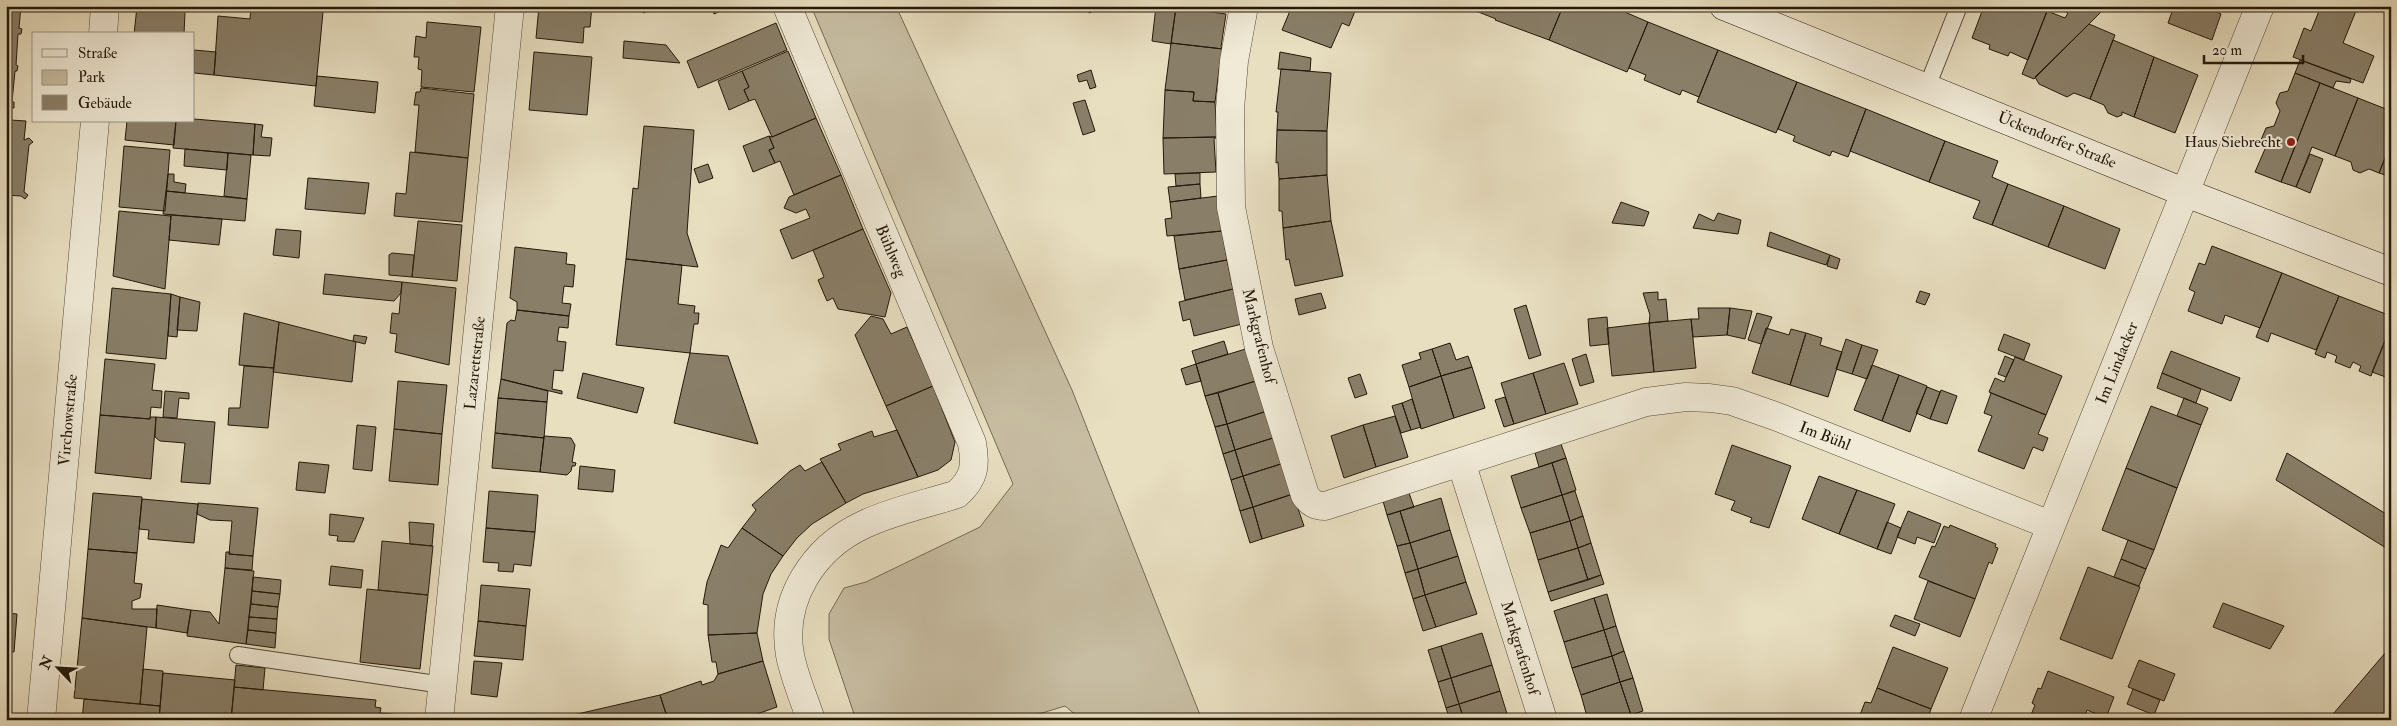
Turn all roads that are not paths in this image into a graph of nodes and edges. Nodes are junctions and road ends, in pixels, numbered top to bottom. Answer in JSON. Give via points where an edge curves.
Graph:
{"nodes":[{"id":1,"x":105,"y":6,"type":"edge"},
{"id":2,"x":510,"y":6,"type":"edge"},
{"id":3,"x":787,"y":6,"type":"edge"},
{"id":4,"x":1244,"y":6,"type":"edge"},
{"id":5,"x":1724,"y":6,"type":"edge"},
{"id":6,"x":1959,"y":6,"type":"edge"},
{"id":7,"x":2260,"y":6,"type":"edge"},
{"id":8,"x":103,"y":32,"type":"edge"},
{"id":9,"x":1927,"y":87,"type":"junction"},
{"id":10,"x":95,"y":122,"type":"edge"},
{"id":11,"x":2186,"y":193,"type":"junction"},
{"id":12,"x":2391,"y":272,"type":"edge"},
{"id":13,"x":1593,"y":418,"type":"joint"},
{"id":14,"x":1461,"y":462,"type":"junction"},
{"id":15,"x":2050,"y":525,"type":"junction"},
{"id":16,"x":238,"y":655,"type":"dead end"},
{"id":17,"x":443,"y":685,"type":"junction"},
{"id":18,"x":41,"y":720,"type":"edge"},
{"id":19,"x":439,"y":720,"type":"edge"},
{"id":20,"x":811,"y":720,"type":"edge"},
{"id":21,"x":1543,"y":720,"type":"edge"},
{"id":22,"x":1973,"y":720,"type":"edge"}],
"edges":[{"from":1,"to":8,"type":"street"},
{"from":2,"to":17,"type":"street","name":"Lazarettstraße"},
{"from":3,"to":20,"type":"street","name":"Bühlweg","via":[[972,443],[975,460],[974,474],[957,494],[863,525],[827,550],[804,576],[788,620],[788,638],[790,656]]},
{"from":4,"to":14,"type":"street","name":"Markgrafenhof","via":[[1235,51],[1230,109],[1232,207],[1259,348],[1305,495],[1317,506],[1324,506]]},
{"from":5,"to":9,"type":"street","name":"Ückendorfer Straße"},
{"from":6,"to":9,"type":"lane"},
{"from":7,"to":11,"type":"street","name":"Im Lindacker"},
{"from":9,"to":11,"type":"street","name":"Ückendorfer Straße"},
{"from":10,"to":18,"type":"street","name":"Virchowstraße"},
{"from":11,"to":12,"type":"street","name":"Ückendorfer Straße"},
{"from":11,"to":15,"type":"street","name":"Im Lindacker"},
{"from":13,"to":14,"type":"street","name":"Markgrafenhof"},
{"from":13,"to":15,"type":"street","name":"Im Bühl","via":[[1646,402],[1686,397],[1732,402]]},
{"from":14,"to":21,"type":"street","name":"Markgrafenhof"},
{"from":15,"to":22,"type":"street","name":"Im Lindacker"},
{"from":16,"to":17,"type":"lane"},
{"from":17,"to":19,"type":"street","name":"Lazarettstraße"}]}
